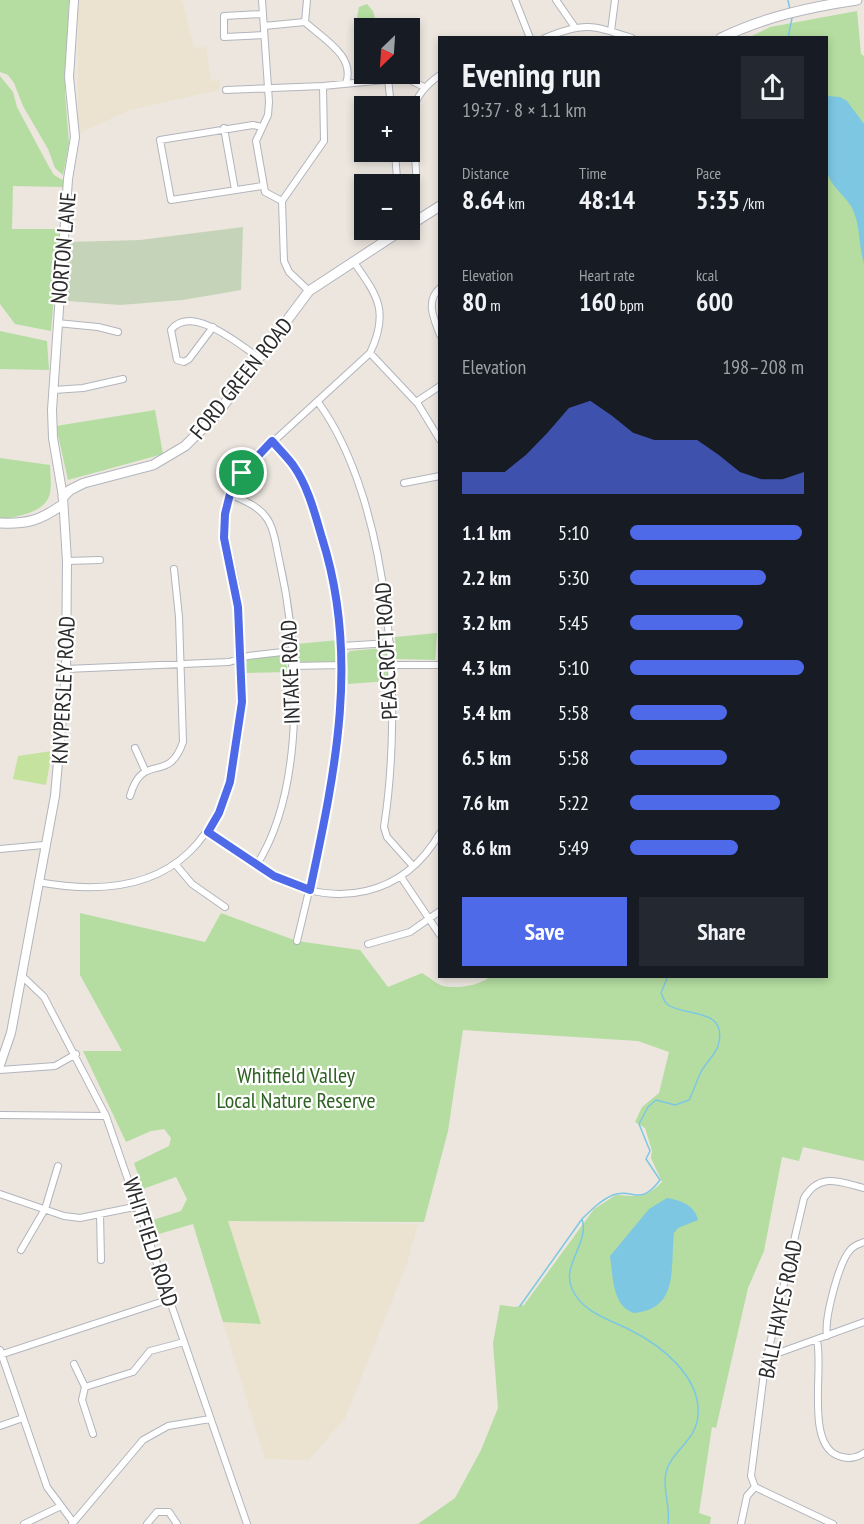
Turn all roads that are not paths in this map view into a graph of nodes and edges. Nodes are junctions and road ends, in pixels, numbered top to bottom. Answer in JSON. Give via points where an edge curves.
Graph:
{"nodes":[{"id":1,"x":74,"y":0,"type":"edge"},
{"id":2,"x":261,"y":0,"type":"edge"},
{"id":3,"x":307,"y":0,"type":"edge"},
{"id":4,"x":515,"y":0,"type":"edge"},
{"id":5,"x":556,"y":0,"type":"edge"},
{"id":6,"x":615,"y":0,"type":"edge"},
{"id":7,"x":857,"y":0,"type":"edge"},
{"id":8,"x":263,"y":14,"type":"junction"},
{"id":9,"x":306,"y":22,"type":"junction"},
{"id":10,"x":264,"y":26,"type":"junction"},
{"id":11,"x":573,"y":26,"type":"junction"},
{"id":12,"x":611,"y":31,"type":"junction"},
{"id":13,"x":264,"y":34,"type":"junction"},
{"id":14,"x":529,"y":36,"type":"edge"},
{"id":15,"x":550,"y":36,"type":"edge"},
{"id":16,"x":626,"y":36,"type":"edge"},
{"id":17,"x":725,"y":36,"type":"edge"},
{"id":18,"x":438,"y":76,"type":"edge"},
{"id":19,"x":354,"y":81,"type":"edge"},
{"id":20,"x":346,"y":82,"type":"junction"},
{"id":21,"x":418,"y":84,"type":"edge"},
{"id":22,"x":323,"y":86,"type":"junction"},
{"id":23,"x":424,"y":87,"type":"junction"},
{"id":24,"x":268,"y":88,"type":"junction"},
{"id":25,"x":225,"y":90,"type":"dead end"},
{"id":26,"x":262,"y":127,"type":"junction"},
{"id":27,"x":224,"y":128,"type":"junction"},
{"id":28,"x":413,"y":174,"type":"edge"},
{"id":29,"x":262,"y":186,"type":"junction"},
{"id":30,"x":235,"y":190,"type":"junction"},
{"id":31,"x":282,"y":201,"type":"junction"},
{"id":32,"x":438,"y":207,"type":"edge"},
{"id":33,"x":420,"y":218,"type":"edge"},
{"id":34,"x":386,"y":240,"type":"edge"},
{"id":35,"x":353,"y":261,"type":"junction"},
{"id":36,"x":438,"y":290,"type":"edge"},
{"id":37,"x":309,"y":291,"type":"junction"},
{"id":38,"x":57,"y":323,"type":"junction"},
{"id":39,"x":213,"y":327,"type":"junction"},
{"id":40,"x":438,"y":329,"type":"edge"},
{"id":41,"x":118,"y":332,"type":"dead end"},
{"id":42,"x":370,"y":353,"type":"junction"},
{"id":43,"x":258,"y":357,"type":"junction"},
{"id":44,"x":123,"y":379,"type":"dead end"},
{"id":45,"x":438,"y":387,"type":"edge"},
{"id":46,"x":54,"y":390,"type":"junction"},
{"id":47,"x":318,"y":402,"type":"junction"},
{"id":48,"x":416,"y":402,"type":"junction"},
{"id":49,"x":438,"y":437,"type":"edge"},
{"id":50,"x":272,"y":441,"type":"junction"},
{"id":51,"x":438,"y":476,"type":"edge"},
{"id":52,"x":404,"y":483,"type":"dead end"},
{"id":53,"x":230,"y":494,"type":"junction"},
{"id":54,"x":62,"y":501,"type":"junction"},
{"id":55,"x":0,"y":523,"type":"edge"},
{"id":56,"x":100,"y":560,"type":"dead end"},
{"id":57,"x":67,"y":561,"type":"junction"},
{"id":58,"x":174,"y":569,"type":"dead end"},
{"id":59,"x":390,"y":643,"type":"junction"},
{"id":60,"x":342,"y":646,"type":"junction"},
{"id":61,"x":291,"y":651,"type":"junction"},
{"id":62,"x":238,"y":659,"type":"junction"},
{"id":63,"x":182,"y":664,"type":"junction"},
{"id":64,"x":438,"y":664,"type":"edge"},
{"id":65,"x":342,"y":665,"type":"junction"},
{"id":66,"x":292,"y":666,"type":"junction"},
{"id":67,"x":390,"y":666,"type":"junction"},
{"id":68,"x":66,"y":669,"type":"junction"},
{"id":69,"x":135,"y":748,"type":"dead end"},
{"id":70,"x":145,"y":770,"type":"junction"},
{"id":71,"x":130,"y":796,"type":"dead end"},
{"id":72,"x":208,"y":832,"type":"junction"},
{"id":73,"x":438,"y":836,"type":"edge"},
{"id":74,"x":44,"y":845,"type":"junction"},
{"id":75,"x":0,"y":849,"type":"edge"},
{"id":76,"x":176,"y":865,"type":"junction"},
{"id":77,"x":256,"y":866,"type":"junction"},
{"id":78,"x":413,"y":866,"type":"junction"},
{"id":79,"x":401,"y":877,"type":"junction"},
{"id":80,"x":38,"y":882,"type":"junction"},
{"id":81,"x":310,"y":890,"type":"junction"},
{"id":82,"x":225,"y":907,"type":"dead end"},
{"id":83,"x":438,"y":912,"type":"edge"},
{"id":84,"x":429,"y":919,"type":"junction"},
{"id":85,"x":438,"y":932,"type":"edge"},
{"id":86,"x":297,"y":941,"type":"dead end"},
{"id":87,"x":368,"y":944,"type":"dead end"},
{"id":88,"x":22,"y":976,"type":"junction"},
{"id":89,"x":76,"y":1054,"type":"junction"},
{"id":90,"x":0,"y":1065,"type":"edge"},
{"id":91,"x":0,"y":1070,"type":"edge"},
{"id":92,"x":0,"y":1114,"type":"edge"},
{"id":93,"x":106,"y":1116,"type":"junction"},
{"id":94,"x":58,"y":1166,"type":"dead end"},
{"id":95,"x":864,"y":1188,"type":"edge"},
{"id":96,"x":0,"y":1194,"type":"edge"},
{"id":97,"x":139,"y":1206,"type":"junction"},
{"id":98,"x":45,"y":1209,"type":"junction"},
{"id":99,"x":100,"y":1214,"type":"junction"},
{"id":100,"x":864,"y":1242,"type":"edge"},
{"id":101,"x":21,"y":1250,"type":"dead end"},
{"id":102,"x":101,"y":1260,"type":"dead end"},
{"id":103,"x":170,"y":1299,"type":"junction"},
{"id":104,"x":864,"y":1322,"type":"edge"},
{"id":105,"x":828,"y":1336,"type":"junction"},
{"id":106,"x":817,"y":1340,"type":"junction"},
{"id":107,"x":184,"y":1342,"type":"junction"},
{"id":108,"x":0,"y":1353,"type":"edge"},
{"id":109,"x":769,"y":1353,"type":"junction"},
{"id":110,"x":74,"y":1364,"type":"dead end"},
{"id":111,"x":85,"y":1387,"type":"junction"},
{"id":112,"x":23,"y":1418,"type":"junction"},
{"id":113,"x":210,"y":1419,"type":"junction"},
{"id":114,"x":0,"y":1426,"type":"edge"},
{"id":115,"x":93,"y":1434,"type":"dead end"},
{"id":116,"x":864,"y":1454,"type":"edge"},
{"id":117,"x":755,"y":1487,"type":"junction"},
{"id":118,"x":61,"y":1506,"type":"junction"},
{"id":119,"x":72,"y":1523,"type":"edge"},
{"id":120,"x":24,"y":1524,"type":"edge"},
{"id":121,"x":147,"y":1524,"type":"edge"},
{"id":122,"x":177,"y":1524,"type":"edge"},
{"id":123,"x":247,"y":1524,"type":"edge"},
{"id":124,"x":741,"y":1524,"type":"edge"},
{"id":125,"x":833,"y":1524,"type":"edge"}],
"edges":[{"from":1,"to":38,"type":"street","name":"NORTON LANE","via":[[69,77],[75,137]]},
{"from":2,"to":8,"type":"street"},
{"from":3,"to":9,"type":"street"},
{"from":4,"to":14,"type":"street"},
{"from":5,"to":11,"type":"street"},
{"from":6,"to":12,"type":"street"},
{"from":7,"to":17,"type":"main road","via":[[759,21]]},
{"from":8,"to":10,"type":"street"},
{"from":8,"to":13,"type":"street","via":[[224,16],[224,37]]},
{"from":9,"to":10,"type":"street"},
{"from":9,"to":20,"type":"street","via":[[345,57],[349,72]]},
{"from":10,"to":13,"type":"street"},
{"from":11,"to":12,"type":"street"},
{"from":11,"to":15,"type":"street"},
{"from":12,"to":16,"type":"street"},
{"from":13,"to":24,"type":"street"},
{"from":18,"to":23,"type":"street"},
{"from":19,"to":20,"type":"street"},
{"from":20,"to":22,"type":"street"},
{"from":21,"to":23,"type":"street"},
{"from":22,"to":24,"type":"street"},
{"from":22,"to":31,"type":"street","via":[[324,141]]},
{"from":23,"to":28,"type":"street","via":[[411,115]]},
{"from":24,"to":25,"type":"street"},
{"from":24,"to":26,"type":"street","via":[[268,115]]},
{"from":26,"to":27,"type":"street","via":[[253,124]]},
{"from":26,"to":29,"type":"street","via":[[256,141]]},
{"from":27,"to":30,"type":"street"},
{"from":27,"to":30,"type":"street","via":[[160,142],[171,200]]},
{"from":29,"to":30,"type":"street"},
{"from":29,"to":31,"type":"street"},
{"from":31,"to":37,"type":"street","via":[[284,261]]},
{"from":32,"to":33,"type":"main road"},
{"from":34,"to":35,"type":"main road","name":"FORD GREEN ROAD"},
{"from":35,"to":37,"type":"main road","name":"FORD GREEN ROAD"},
{"from":35,"to":42,"type":"street","via":[[377,296],[381,314],[378,336]]},
{"from":36,"to":40,"type":"street","via":[[432,296],[431,306]]},
{"from":37,"to":43,"type":"main road","name":"FORD GREEN ROAD"},
{"from":38,"to":41,"type":"street"},
{"from":38,"to":46,"type":"street","name":"NORTON LANE"},
{"from":39,"to":39,"type":"street","via":[[189,359],[177,360],[173,326],[201,322]]},
{"from":39,"to":43,"type":"street"},
{"from":42,"to":47,"type":"street"},
{"from":42,"to":48,"type":"street"},
{"from":43,"to":54,"type":"main road","name":"FORD GREEN ROAD","via":[[217,414],[185,446],[153,465],[70,490]]},
{"from":44,"to":46,"type":"street"},
{"from":45,"to":48,"type":"street"},
{"from":46,"to":54,"type":"street","name":"NORTON LANE","via":[[53,438]]},
{"from":47,"to":50,"type":"street"},
{"from":47,"to":59,"type":"street","name":"PEASCROFT ROAD","via":[[343,443],[366,508],[385,592]]},
{"from":48,"to":49,"type":"street"},
{"from":50,"to":53,"type":"street","via":[[242,473]]},
{"from":50,"to":60,"type":"street","via":[[294,466],[312,506],[333,571]]},
{"from":51,"to":52,"type":"street"},
{"from":53,"to":61,"type":"street","name":"INTAKE ROAD","via":[[266,516],[284,582]]},
{"from":53,"to":62,"type":"street","via":[[224,533],[238,607]]},
{"from":54,"to":55,"type":"main road","name":"FORD GREEN ROAD","via":[[47,516],[26,524]]},
{"from":54,"to":57,"type":"street","name":"KNYPERSLEY ROAD"},
{"from":56,"to":57,"type":"street"},
{"from":57,"to":68,"type":"street","name":"KNYPERSLEY ROAD"},
{"from":58,"to":63,"type":"street"},
{"from":59,"to":60,"type":"street"},
{"from":59,"to":67,"type":"street","name":"PEASCROFT ROAD"},
{"from":60,"to":65,"type":"street"},
{"from":61,"to":62,"type":"street"},
{"from":61,"to":66,"type":"street","name":"INTAKE ROAD"},
{"from":62,"to":63,"type":"street"},
{"from":62,"to":72,"type":"street","via":[[242,702],[232,772],[219,813]]},
{"from":63,"to":68,"type":"street"},
{"from":63,"to":70,"type":"street","via":[[183,742],[178,757],[170,765]]},
{"from":64,"to":67,"type":"street"},
{"from":65,"to":66,"type":"street"},
{"from":65,"to":81,"type":"street","via":[[338,748]]},
{"from":66,"to":77,"type":"street","name":"INTAKE ROAD","via":[[291,755],[282,804],[267,849]]},
{"from":67,"to":78,"type":"street","name":"PEASCROFT ROAD","via":[[391,753],[384,827],[387,837]]},
{"from":68,"to":74,"type":"street","name":"KNYPERSLEY ROAD","via":[[57,784]]},
{"from":69,"to":70,"type":"street"},
{"from":70,"to":71,"type":"street","via":[[134,780]]},
{"from":72,"to":76,"type":"street"},
{"from":72,"to":77,"type":"street"},
{"from":73,"to":78,"type":"street"},
{"from":74,"to":75,"type":"street"},
{"from":74,"to":80,"type":"street","name":"KNYPERSLEY ROAD"},
{"from":76,"to":80,"type":"street","via":[[140,880],[113,885]]},
{"from":76,"to":82,"type":"street","via":[[192,884]]},
{"from":77,"to":81,"type":"street"},
{"from":78,"to":79,"type":"street"},
{"from":79,"to":81,"type":"street","via":[[350,894]]},
{"from":79,"to":84,"type":"street"},
{"from":80,"to":88,"type":"street","name":"KNYPERSLEY ROAD"},
{"from":81,"to":86,"type":"street"},
{"from":83,"to":84,"type":"street"},
{"from":84,"to":85,"type":"street"},
{"from":84,"to":87,"type":"street","via":[[410,932]]},
{"from":88,"to":89,"type":"street","name":"WHITFIELD ROAD","via":[[44,998]]},
{"from":88,"to":90,"type":"street","name":"KNYPERSLEY ROAD"},
{"from":89,"to":91,"type":"street","via":[[55,1066]]},
{"from":89,"to":93,"type":"street","name":"WHITFIELD ROAD"},
{"from":92,"to":93,"type":"street"},
{"from":93,"to":97,"type":"street","name":"WHITFIELD ROAD"},
{"from":94,"to":98,"type":"street"},
{"from":95,"to":109,"type":"street","name":"BALL HAYES ROAD","via":[[828,1180],[815,1184],[807,1193]]},
{"from":96,"to":98,"type":"street"},
{"from":97,"to":99,"type":"street"},
{"from":97,"to":103,"type":"street","name":"WHITFIELD ROAD"},
{"from":98,"to":99,"type":"street","via":[[80,1218]]},
{"from":98,"to":101,"type":"street"},
{"from":99,"to":102,"type":"street"},
{"from":100,"to":105,"type":"street","via":[[854,1246],[844,1259],[825,1324]]},
{"from":103,"to":107,"type":"street","name":"WHITFIELD ROAD"},
{"from":103,"to":108,"type":"street"},
{"from":104,"to":105,"type":"street"},
{"from":105,"to":106,"type":"street"},
{"from":106,"to":109,"type":"street"},
{"from":106,"to":116,"type":"street","via":[[819,1435],[826,1450],[834,1456],[849,1459]]},
{"from":107,"to":111,"type":"street","via":[[150,1351],[133,1372]]},
{"from":107,"to":113,"type":"street","name":"WHITFIELD ROAD"},
{"from":108,"to":112,"type":"street"},
{"from":109,"to":117,"type":"street","name":"BALL HAYES ROAD","via":[[751,1476]]},
{"from":110,"to":111,"type":"street"},
{"from":111,"to":115,"type":"street","via":[[82,1400]]},
{"from":112,"to":114,"type":"street"},
{"from":112,"to":118,"type":"street","via":[[47,1487]]},
{"from":113,"to":119,"type":"street","via":[[168,1426],[143,1440]]},
{"from":113,"to":123,"type":"street","name":"WHITFIELD ROAD"},
{"from":117,"to":124,"type":"street","via":[[747,1496]]},
{"from":117,"to":125,"type":"street"},
{"from":118,"to":119,"type":"street"},
{"from":118,"to":120,"type":"street"},
{"from":121,"to":122,"type":"street","via":[[157,1512],[169,1512]]}]}
